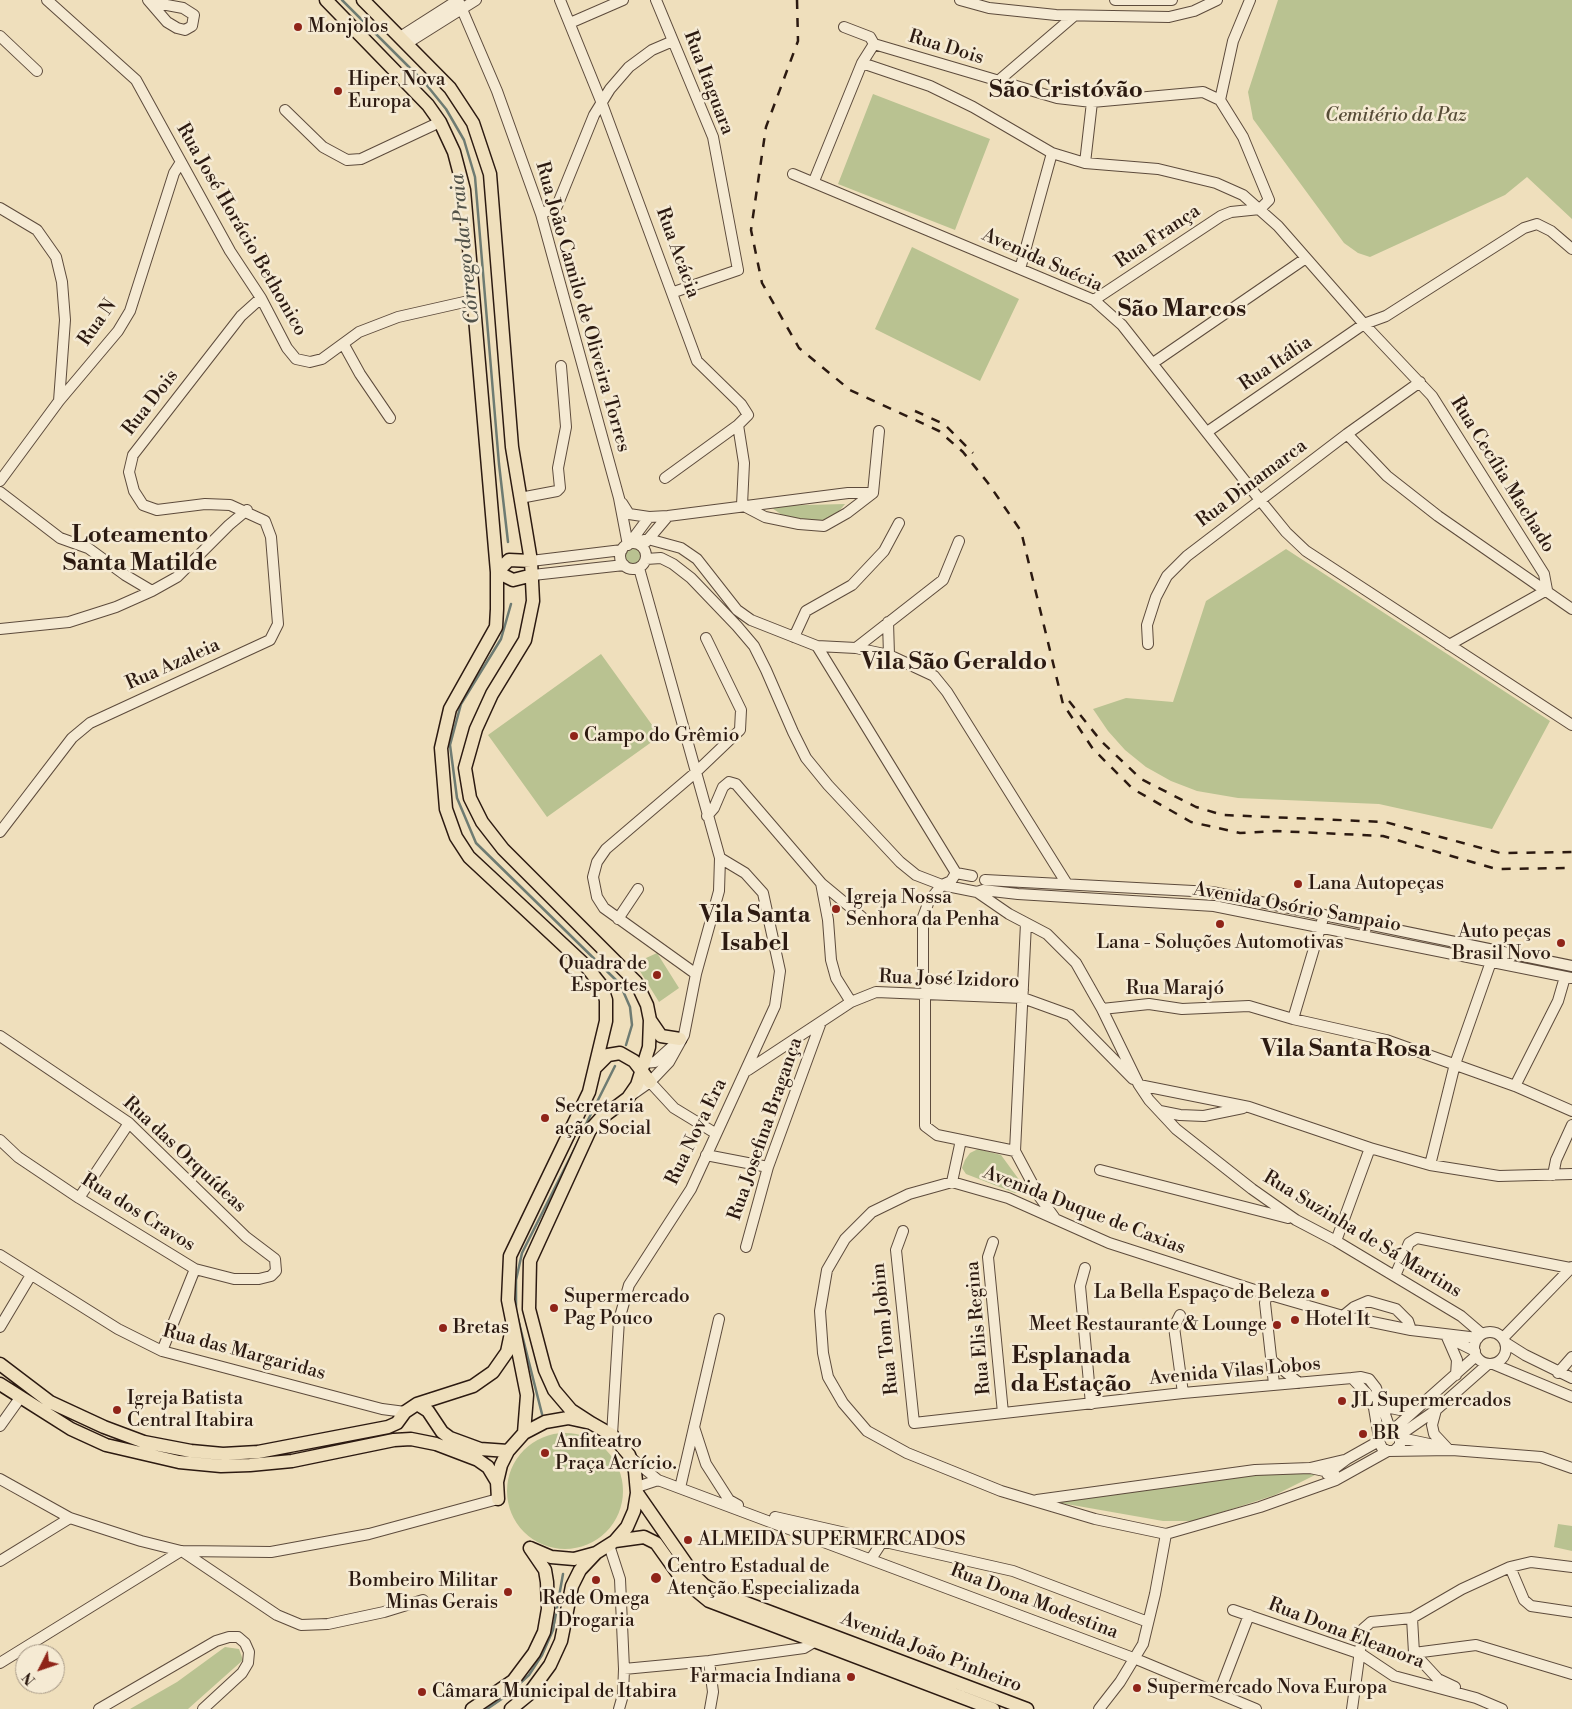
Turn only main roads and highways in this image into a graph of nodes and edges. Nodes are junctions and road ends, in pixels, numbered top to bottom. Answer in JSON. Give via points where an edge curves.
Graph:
{"nodes":[{"id":1,"x":326,"y":0,"type":"edge"},
{"id":2,"x":363,"y":0,"type":"edge"},
{"id":3,"x":531,"y":561,"type":"junction"},
{"id":4,"x":497,"y":572,"type":"junction"},
{"id":5,"x":533,"y":575,"type":"junction"},
{"id":6,"x":650,"y":1020,"type":"junction"},
{"id":7,"x":682,"y":1037,"type":"road end"},
{"id":8,"x":596,"y":1068,"type":"junction"},
{"id":9,"x":643,"y":1070,"type":"junction"},
{"id":10,"x":512,"y":1328,"type":"junction"},
{"id":11,"x":0,"y":1364,"type":"edge"},
{"id":12,"x":0,"y":1384,"type":"edge"},
{"id":13,"x":417,"y":1404,"type":"junction"},
{"id":14,"x":401,"y":1417,"type":"junction"},
{"id":15,"x":591,"y":1423,"type":"junction"},
{"id":16,"x":524,"y":1433,"type":"junction"},
{"id":17,"x":411,"y":1439,"type":"junction"},
{"id":18,"x":508,"y":1451,"type":"junction"},
{"id":19,"x":190,"y":1457,"type":"junction"},
{"id":20,"x":497,"y":1482,"type":"junction"},
{"id":21,"x":637,"y":1490,"type":"junction"},
{"id":22,"x":498,"y":1499,"type":"road end"},
{"id":23,"x":612,"y":1543,"type":"junction"},
{"id":24,"x":596,"y":1553,"type":"junction"},
{"id":25,"x":472,"y":1709,"type":"edge"},
{"id":26,"x":511,"y":1709,"type":"edge"},
{"id":27,"x":993,"y":1709,"type":"edge"},
{"id":28,"x":1027,"y":1709,"type":"edge"}],
"edges":[{"from":1,"to":4,"type":"main road","via":[[428,105],[454,152],[464,190]]},
{"from":2,"to":3,"type":"main road","via":[[450,88],[473,122],[490,174],[512,447]]},
{"from":3,"to":4,"type":"main road","via":[[509,560]]},
{"from":3,"to":5,"type":"main road"},
{"from":4,"to":5,"type":"main road","via":[[513,580]]},
{"from":4,"to":8,"type":"main road","via":[[496,627],[450,709],[441,748],[446,809],[456,837],[469,857],[586,966],[600,985],[606,1000],[606,1020]]},
{"from":5,"to":6,"type":"main road","via":[[533,601],[525,640],[492,694],[476,729],[465,768],[470,798],[482,822],[503,849],[636,982]]},
{"from":6,"to":7,"type":"main road","via":[[661,1036]]},
{"from":6,"to":9,"type":"main road"},
{"from":8,"to":9,"type":"main road","via":[[608,1055],[620,1053]]},
{"from":8,"to":10,"type":"main road","via":[[582,1108],[510,1256],[507,1291]]},
{"from":9,"to":15,"type":"main road","via":[[638,1085],[628,1098],[590,1130],[530,1261],[528,1309],[546,1370],[554,1390],[571,1410]]},
{"from":10,"to":13,"type":"main road","via":[[508,1352],[493,1372],[473,1386]]},
{"from":10,"to":16,"type":"main road","via":[[527,1394]]},
{"from":11,"to":19,"type":"main road","via":[[50,1402],[104,1427]]},
{"from":12,"to":19,"type":"main road","via":[[71,1429],[106,1445]]},
{"from":13,"to":14,"type":"main road"},
{"from":13,"to":18,"type":"main road","via":[[428,1411],[450,1438],[480,1449]]},
{"from":14,"to":17,"type":"main road"},
{"from":14,"to":19,"type":"main road","via":[[388,1427],[258,1452]]},
{"from":15,"to":16,"type":"main road","via":[[568,1418],[545,1422]]},
{"from":15,"to":21,"type":"main road","via":[[612,1435],[629,1455]]},
{"from":16,"to":18,"type":"main road"},
{"from":17,"to":19,"type":"main road","via":[[292,1461],[221,1466]]},
{"from":17,"to":20,"type":"main road","via":[[436,1444],[478,1460],[488,1467]]},
{"from":18,"to":20,"type":"main road"},
{"from":20,"to":22,"type":"main road"},
{"from":21,"to":23,"type":"main road","via":[[634,1510],[626,1527]]},
{"from":21,"to":28,"type":"main road","name":"Avenida João Pinheiro","via":[[704,1585]]},
{"from":23,"to":24,"type":"main road"},
{"from":23,"to":27,"type":"main road","name":"Avenida João Pinheiro","via":[[644,1537],[656,1543],[681,1578],[708,1601]]},
{"from":24,"to":25,"type":"main road","via":[[574,1559],[551,1557],[530,1548],[544,1570],[547,1582],[548,1609],[544,1632],[534,1653],[513,1681]]},
{"from":24,"to":26,"type":"main road","via":[[580,1570],[572,1586],[561,1641],[550,1665],[528,1695]]}]}
